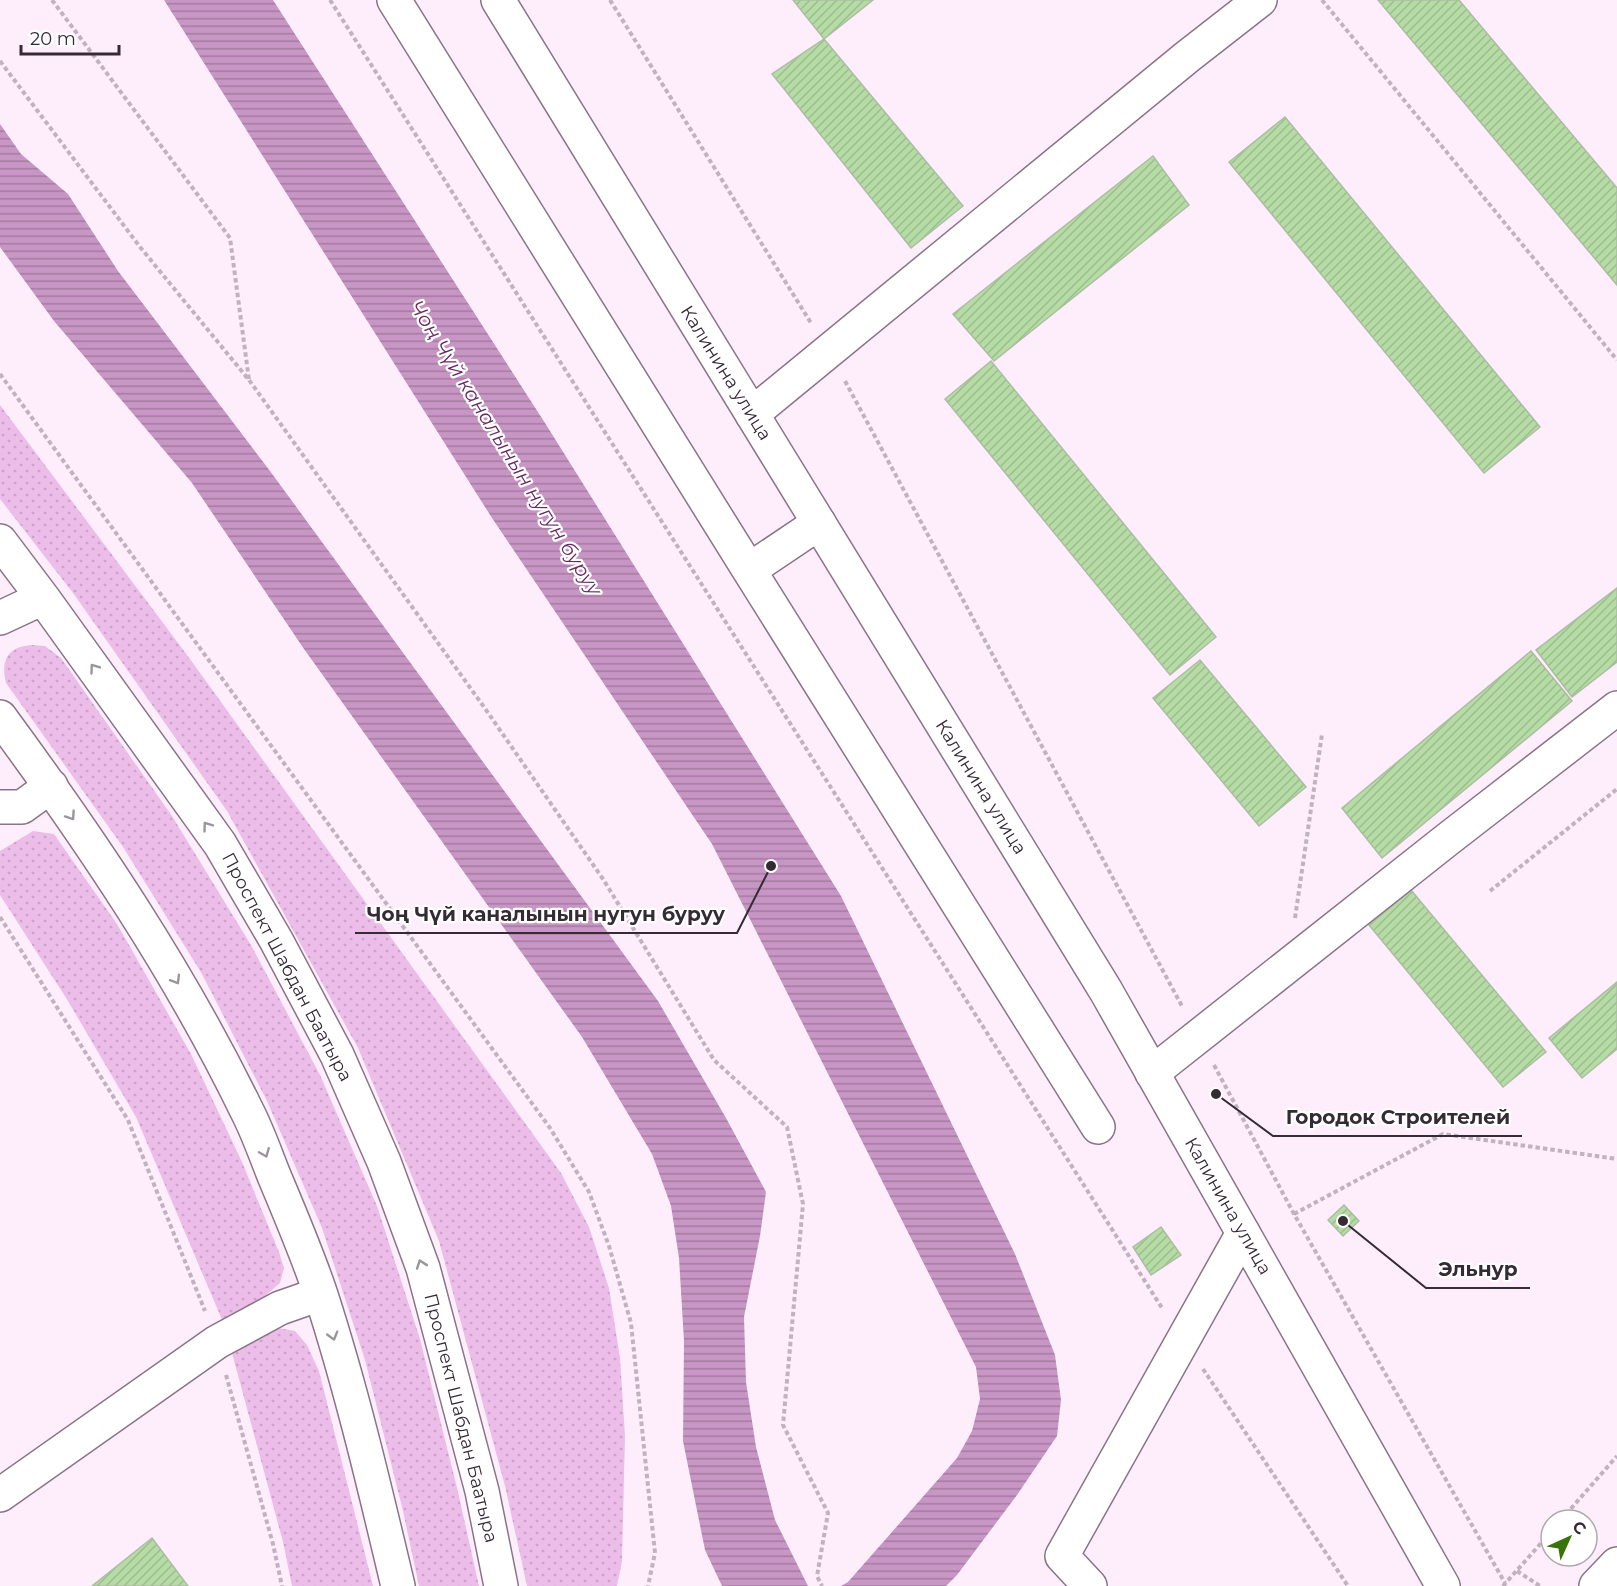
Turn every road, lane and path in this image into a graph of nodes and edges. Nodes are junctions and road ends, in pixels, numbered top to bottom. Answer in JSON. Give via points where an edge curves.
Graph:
{"nodes":[{"id":1,"x":52,"y":0,"type":"edge"},
{"id":2,"x":330,"y":0,"type":"edge"},
{"id":3,"x":394,"y":0,"type":"edge"},
{"id":4,"x":498,"y":0,"type":"edge"},
{"id":5,"x":610,"y":0,"type":"edge"},
{"id":6,"x":1260,"y":0,"type":"edge"},
{"id":7,"x":1322,"y":0,"type":"edge"},
{"id":8,"x":0,"y":61,"type":"edge"},
{"id":9,"x":828,"y":351,"type":"junction"},
{"id":10,"x":1617,"y":360,"type":"edge"},
{"id":11,"x":0,"y":374,"type":"edge"},
{"id":12,"x":249,"y":380,"type":"junction"},
{"id":13,"x":752,"y":414,"type":"junction"},
{"id":14,"x":819,"y":523,"type":"junction"},
{"id":15,"x":0,"y":541,"type":"edge"},
{"id":16,"x":749,"y":570,"type":"junction"},
{"id":17,"x":43,"y":598,"type":"junction"},
{"id":18,"x":0,"y":618,"type":"edge"},
{"id":19,"x":1617,"y":708,"type":"edge"},
{"id":20,"x":0,"y":717,"type":"edge"},
{"id":21,"x":1322,"y":734,"type":"dead end"},
{"id":22,"x":51,"y":786,"type":"junction"},
{"id":23,"x":1617,"y":789,"type":"edge"},
{"id":24,"x":7,"y":815,"type":"edge"},
{"id":25,"x":1490,"y":891,"type":"dead end"},
{"id":26,"x":0,"y":917,"type":"edge"},
{"id":27,"x":1294,"y":924,"type":"dead end"},
{"id":28,"x":1198,"y":1036,"type":"junction"},
{"id":29,"x":1152,"y":1072,"type":"junction"},
{"id":30,"x":1098,"y":1127,"type":"dead end"},
{"id":31,"x":1617,"y":1159,"type":"edge"},
{"id":32,"x":1294,"y":1214,"type":"junction"},
{"id":33,"x":1244,"y":1233,"type":"junction"},
{"id":34,"x":320,"y":1294,"type":"junction"},
{"id":35,"x":1183,"y":1340,"type":"junction"},
{"id":36,"x":217,"y":1342,"type":"junction"},
{"id":37,"x":1617,"y":1456,"type":"edge"},
{"id":38,"x":0,"y":1495,"type":"edge"},
{"id":39,"x":1572,"y":1508,"type":"edge"},
{"id":40,"x":1539,"y":1546,"type":"edge"},
{"id":41,"x":1617,"y":1564,"type":"edge"},
{"id":42,"x":1517,"y":1571,"type":"junction"},
{"id":43,"x":1504,"y":1584,"type":"edge"},
{"id":44,"x":282,"y":1586,"type":"edge"},
{"id":45,"x":398,"y":1586,"type":"edge"},
{"id":46,"x":501,"y":1586,"type":"edge"},
{"id":47,"x":648,"y":1586,"type":"edge"},
{"id":48,"x":822,"y":1586,"type":"edge"},
{"id":49,"x":1090,"y":1586,"type":"edge"},
{"id":50,"x":1348,"y":1586,"type":"edge"},
{"id":51,"x":1443,"y":1586,"type":"edge"},
{"id":52,"x":1540,"y":1586,"type":"edge"},
{"id":53,"x":1596,"y":1586,"type":"edge"}],
"edges":[{"from":1,"to":12,"type":"path","via":[[230,238]]},
{"from":2,"to":35,"type":"path"},
{"from":3,"to":16,"type":"main road"},
{"from":4,"to":13,"type":"main road","name":"Калинина улица"},
{"from":5,"to":9,"type":"path"},
{"from":6,"to":9,"type":"main road"},
{"from":7,"to":10,"type":"path"},
{"from":8,"to":12,"type":"path","via":[[140,247]]},
{"from":9,"to":13,"type":"main road"},
{"from":9,"to":28,"type":"path"},
{"from":11,"to":47,"type":"path","via":[[550,1128],[589,1192],[631,1323],[655,1553]]},
{"from":12,"to":48,"type":"path","via":[[603,879],[714,1060],[787,1126],[803,1204],[783,1425],[828,1513],[817,1576]]},
{"from":13,"to":14,"type":"main road","name":"Калинина улица"},
{"from":14,"to":16,"type":"main road"},
{"from":14,"to":29,"type":"main road","name":"Калинина улица"},
{"from":15,"to":17,"type":"main road","name":"Проспект Шабдан Баатыра"},
{"from":16,"to":30,"type":"main road"},
{"from":17,"to":18,"type":"main road"},
{"from":46,"to":17,"type":"main road","name":"Проспект Шабдан Баатыра","one_way":true,"via":[[482,1491],[423,1268],[384,1162],[337,1055],[220,843]]},
{"from":19,"to":28,"type":"main road"},
{"from":20,"to":22,"type":"main road"},
{"from":21,"to":27,"type":"path"},
{"from":22,"to":24,"type":"main road"},
{"from":22,"to":34,"type":"main road","one_way":true,"via":[[143,923],[201,1021],[248,1113]]},
{"from":23,"to":25,"type":"path"},
{"from":26,"to":36,"type":"path","via":[[129,1120]]},
{"from":28,"to":29,"type":"main road"},
{"from":28,"to":32,"type":"path"},
{"from":29,"to":33,"type":"main road","name":"Калинина улица"},
{"from":31,"to":32,"type":"path","via":[[1443,1134]]},
{"from":32,"to":43,"type":"path"},
{"from":33,"to":35,"type":"main road"},
{"from":33,"to":51,"type":"main road","name":"Калинина улица"},
{"from":34,"to":36,"type":"main road","via":[[280,1308]]},
{"from":34,"to":45,"type":"main road","one_way":true,"via":[[352,1401]]},
{"from":35,"to":49,"type":"main road","via":[[1062,1556]]},
{"from":35,"to":50,"type":"path"},
{"from":36,"to":38,"type":"main road"},
{"from":36,"to":44,"type":"path"},
{"from":37,"to":39,"type":"path"},
{"from":40,"to":42,"type":"path"},
{"from":41,"to":53,"type":"main road"},
{"from":42,"to":43,"type":"path"},
{"from":42,"to":52,"type":"path"}]}
